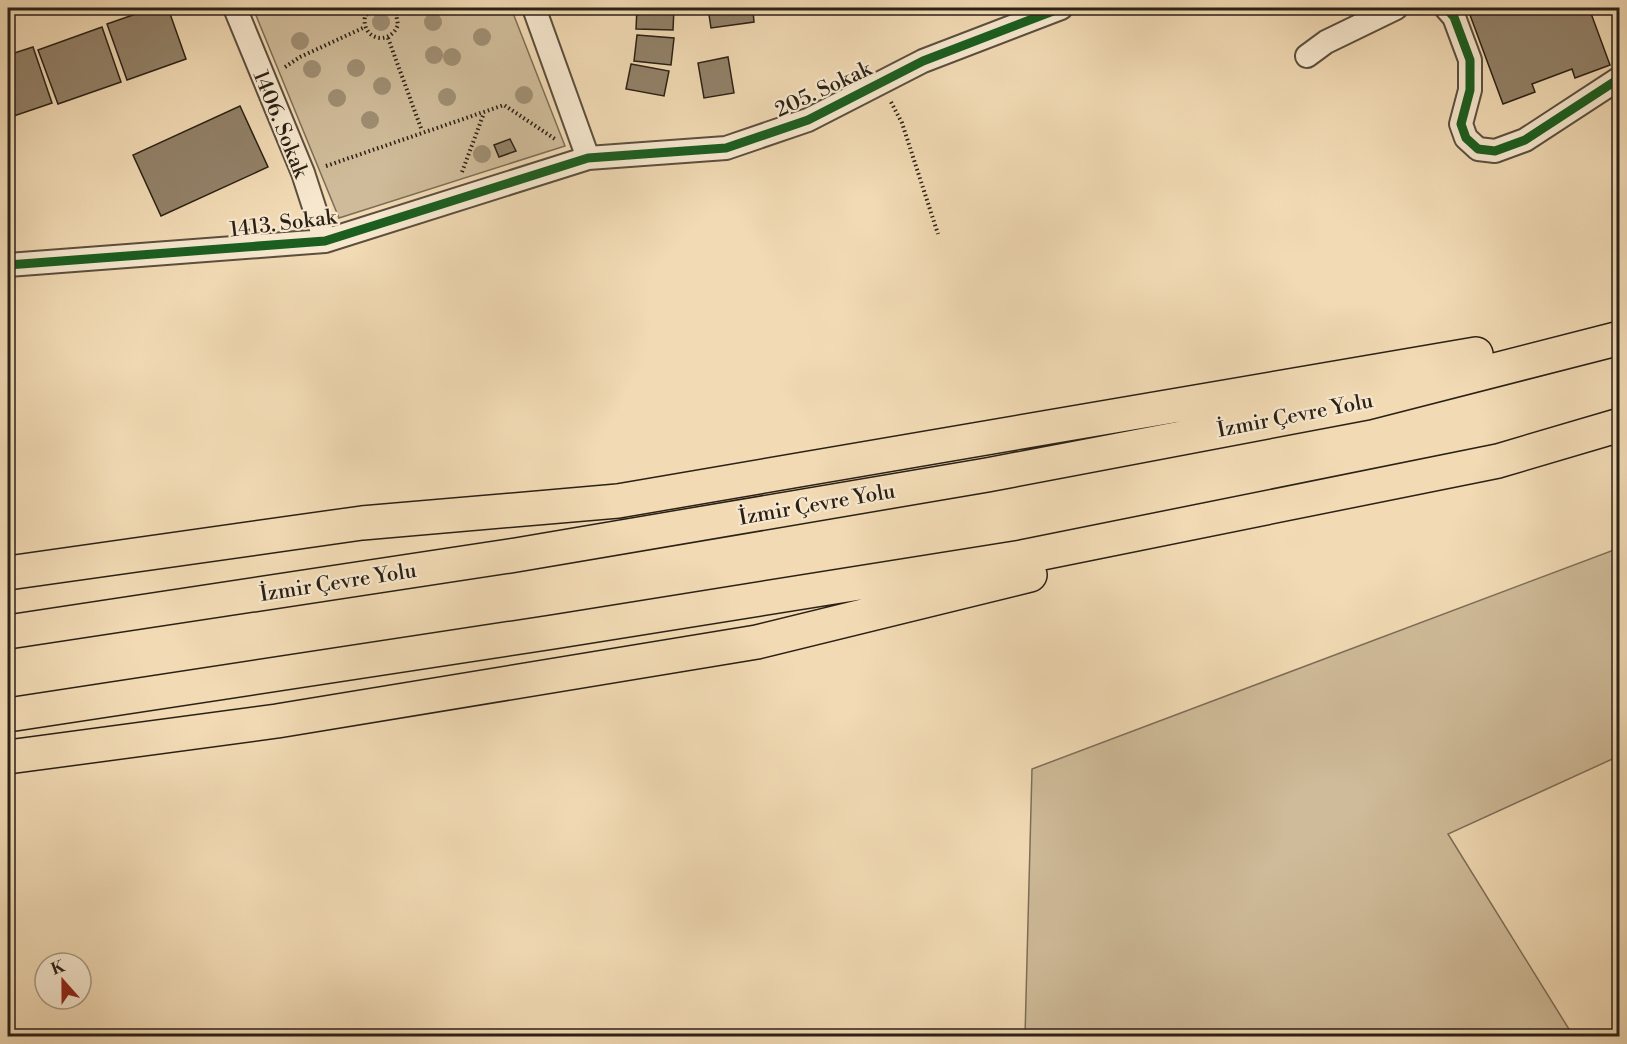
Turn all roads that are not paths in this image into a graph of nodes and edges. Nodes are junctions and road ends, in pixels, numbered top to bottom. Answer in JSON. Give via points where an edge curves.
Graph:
{"nodes":[{"id":1,"x":235,"y":8,"type":"edge"},
{"id":2,"x":534,"y":8,"type":"edge"},
{"id":3,"x":1061,"y":8,"type":"edge"},
{"id":4,"x":1396,"y":8,"type":"edge"},
{"id":5,"x":1446,"y":8,"type":"edge"},
{"id":6,"x":1307,"y":56,"type":"dead end"},
{"id":7,"x":1620,"y":78,"type":"edge"},
{"id":8,"x":588,"y":158,"type":"junction"},
{"id":9,"x":325,"y":241,"type":"junction"},
{"id":10,"x":8,"y":265,"type":"edge"},
{"id":11,"x":1620,"y":329,"type":"edge"},
{"id":12,"x":1620,"y":338,"type":"edge"},
{"id":13,"x":1620,"y":425,"type":"edge"},
{"id":14,"x":1498,"y":461,"type":"junction"},
{"id":15,"x":8,"y":573,"type":"edge"},
{"id":16,"x":8,"y":632,"type":"edge"},
{"id":17,"x":8,"y":715,"type":"edge"},
{"id":18,"x":8,"y":757,"type":"edge"}],
"edges":[{"from":1,"to":9,"type":"street","name":"1406. Sokak","via":[[303,173]]},
{"from":2,"to":8,"type":"street"},
{"from":3,"to":8,"type":"street","name":"205. Sokak","via":[[923,61],[808,120],[726,148]]},
{"from":4,"to":6,"type":"street","via":[[1326,42]]},
{"from":5,"to":7,"type":"street","via":[[1454,17],[1470,60],[1470,90],[1461,124],[1466,138],[1478,149],[1495,151],[1525,140]]},
{"from":8,"to":9,"type":"street","name":"1413. Sokak"},
{"from":9,"to":10,"type":"street","name":"1413. Sokak"},
{"from":11,"to":15,"type":"highway","via":[[618,501],[362,523]]},
{"from":12,"to":16,"type":"highway","name":"İzmir Çevre Yolu","via":[[1366,403],[987,475],[516,555]]},
{"from":13,"to":14,"type":"highway"},
{"from":14,"to":17,"type":"highway","via":[[1022,557]]},
{"from":14,"to":18,"type":"highway","via":[[757,642],[277,721]]}]}
